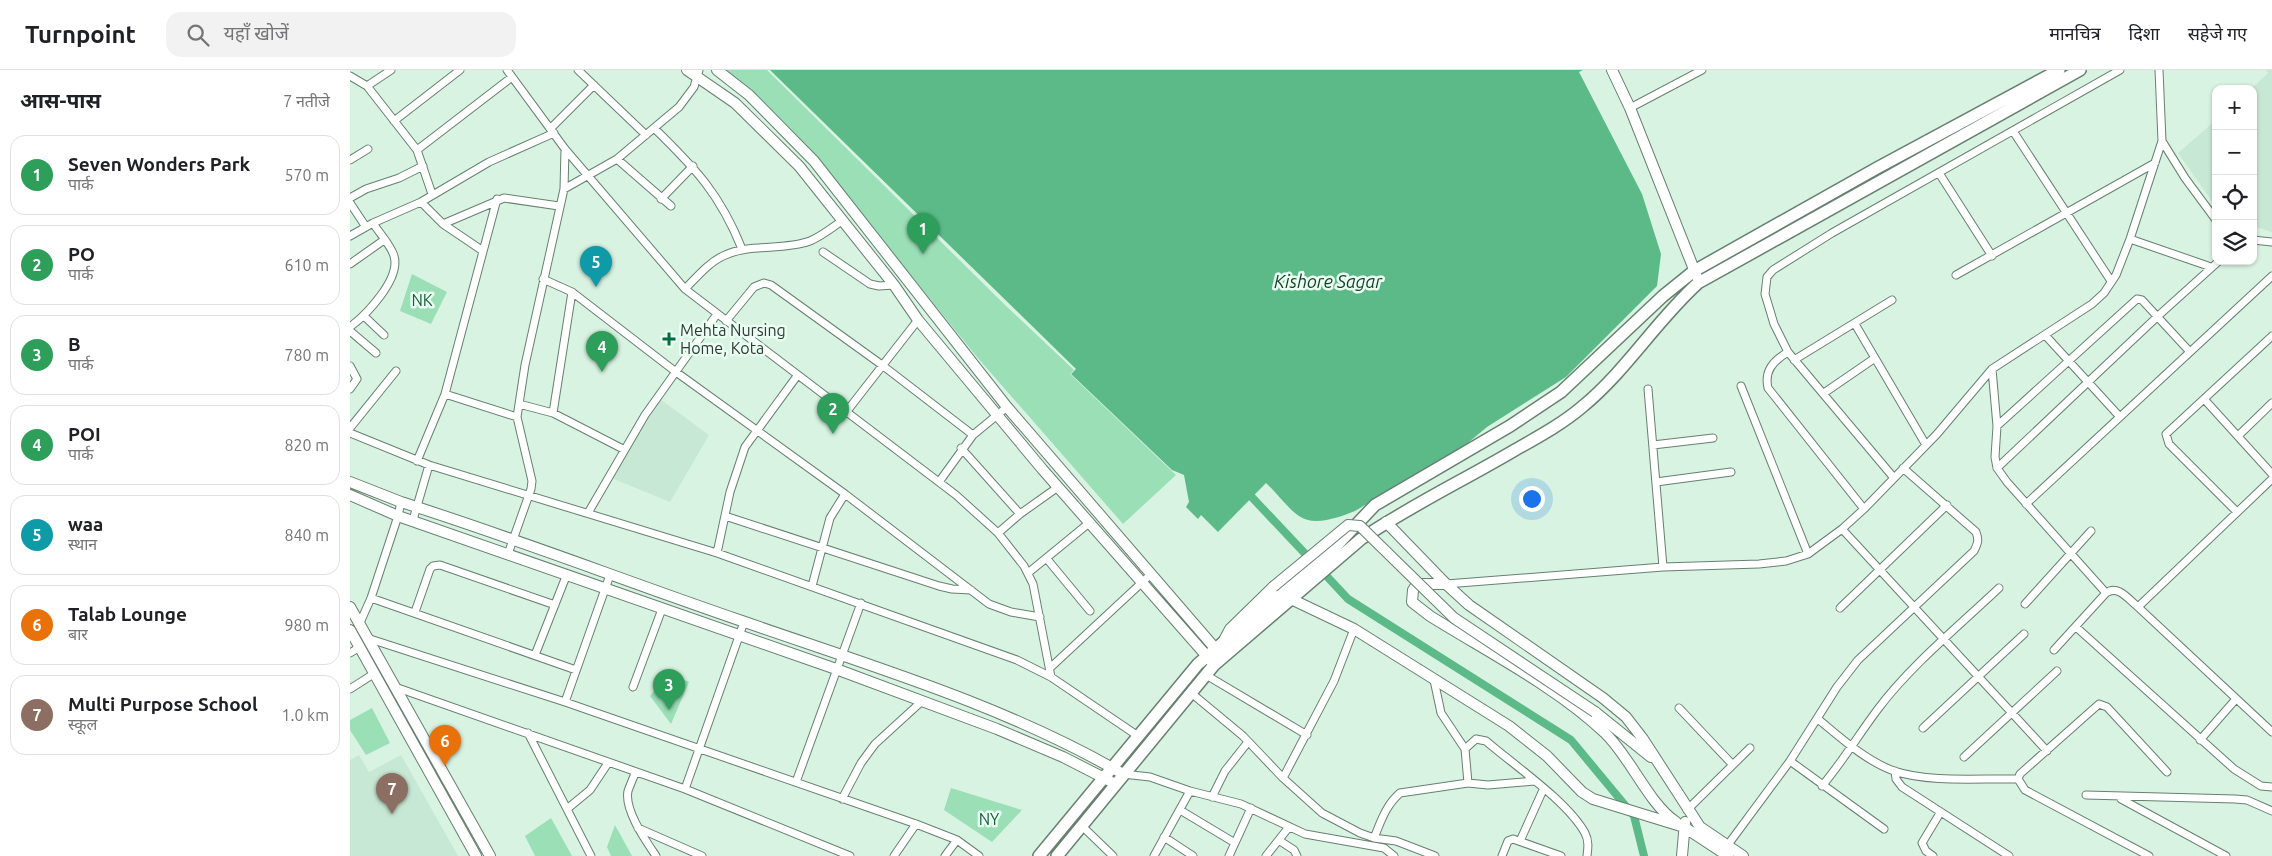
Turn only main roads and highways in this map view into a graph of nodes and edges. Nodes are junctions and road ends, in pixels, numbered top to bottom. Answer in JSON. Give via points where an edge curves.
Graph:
{"nodes":[{"id":1,"x":2060,"y":70,"type":"edge"},
{"id":2,"x":2080,"y":70,"type":"edge"},
{"id":3,"x":1340,"y":550,"type":"junction"},
{"id":4,"x":1217,"y":654,"type":"junction"},
{"id":5,"x":1039,"y":856,"type":"edge"},
{"id":6,"x":1057,"y":856,"type":"edge"}],
"edges":[{"from":1,"to":3,"type":"main road","via":[[1694,271],[1561,392],[1375,506]]},
{"from":2,"to":3,"type":"main road","via":[[1698,283],[1676,303],[1610,382],[1582,408],[1526,444]]},
{"from":3,"to":4,"type":"main road","via":[[1292,594]]},
{"from":4,"to":5,"type":"main road","via":[[1179,685]]},
{"from":4,"to":6,"type":"main road","via":[[1206,675]]}]}
